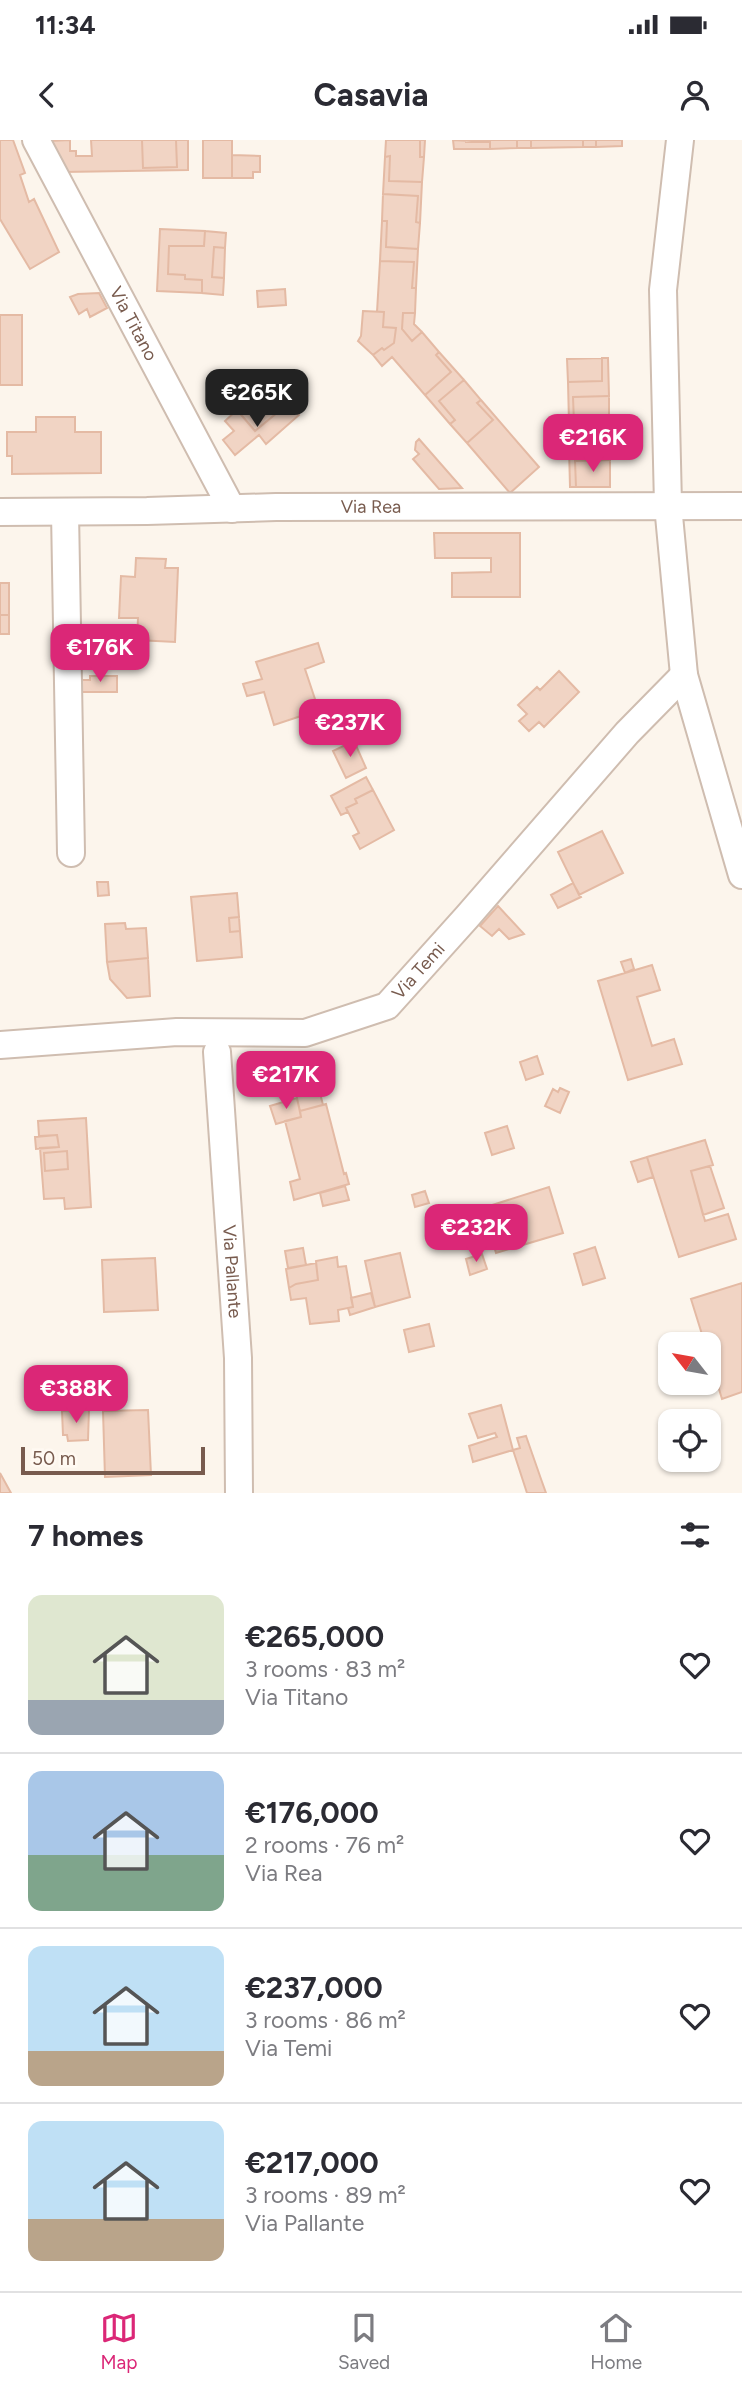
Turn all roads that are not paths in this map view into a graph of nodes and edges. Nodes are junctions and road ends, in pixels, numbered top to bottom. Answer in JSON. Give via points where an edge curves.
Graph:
{"nodes":[{"id":1,"x":36,"y":140,"type":"edge"},
{"id":2,"x":680,"y":140,"type":"edge"},
{"id":3,"x":668,"y":505,"type":"junction"},
{"id":4,"x":742,"y":506,"type":"edge"},
{"id":5,"x":232,"y":509,"type":"junction"},
{"id":6,"x":0,"y":512,"type":"edge"},
{"id":7,"x":65,"y":512,"type":"junction"},
{"id":8,"x":684,"y":675,"type":"junction"},
{"id":9,"x":71,"y":853,"type":"dead end"},
{"id":10,"x":742,"y":875,"type":"edge"},
{"id":11,"x":0,"y":1045,"type":"edge"},
{"id":12,"x":217,"y":1052,"type":"dead end"},
{"id":13,"x":239,"y":1493,"type":"edge"}],
"edges":[{"from":1,"to":5,"type":"street","name":"Via Titano"},
{"from":2,"to":3,"type":"street","via":[[663,290]]},
{"from":3,"to":4,"type":"street","name":"Via Rea"},
{"from":3,"to":5,"type":"street","name":"Via Rea"},
{"from":3,"to":8,"type":"street"},
{"from":5,"to":7,"type":"street","name":"Via Rea"},
{"from":6,"to":7,"type":"street","name":"Via Rea"},
{"from":7,"to":9,"type":"street"},
{"from":8,"to":10,"type":"street"},
{"from":8,"to":11,"type":"street","name":"Via Temi","via":[[627,733],[387,1006],[305,1033],[177,1032]]},
{"from":12,"to":13,"type":"street","name":"Via Pallante","via":[[238,1358]]}]}
